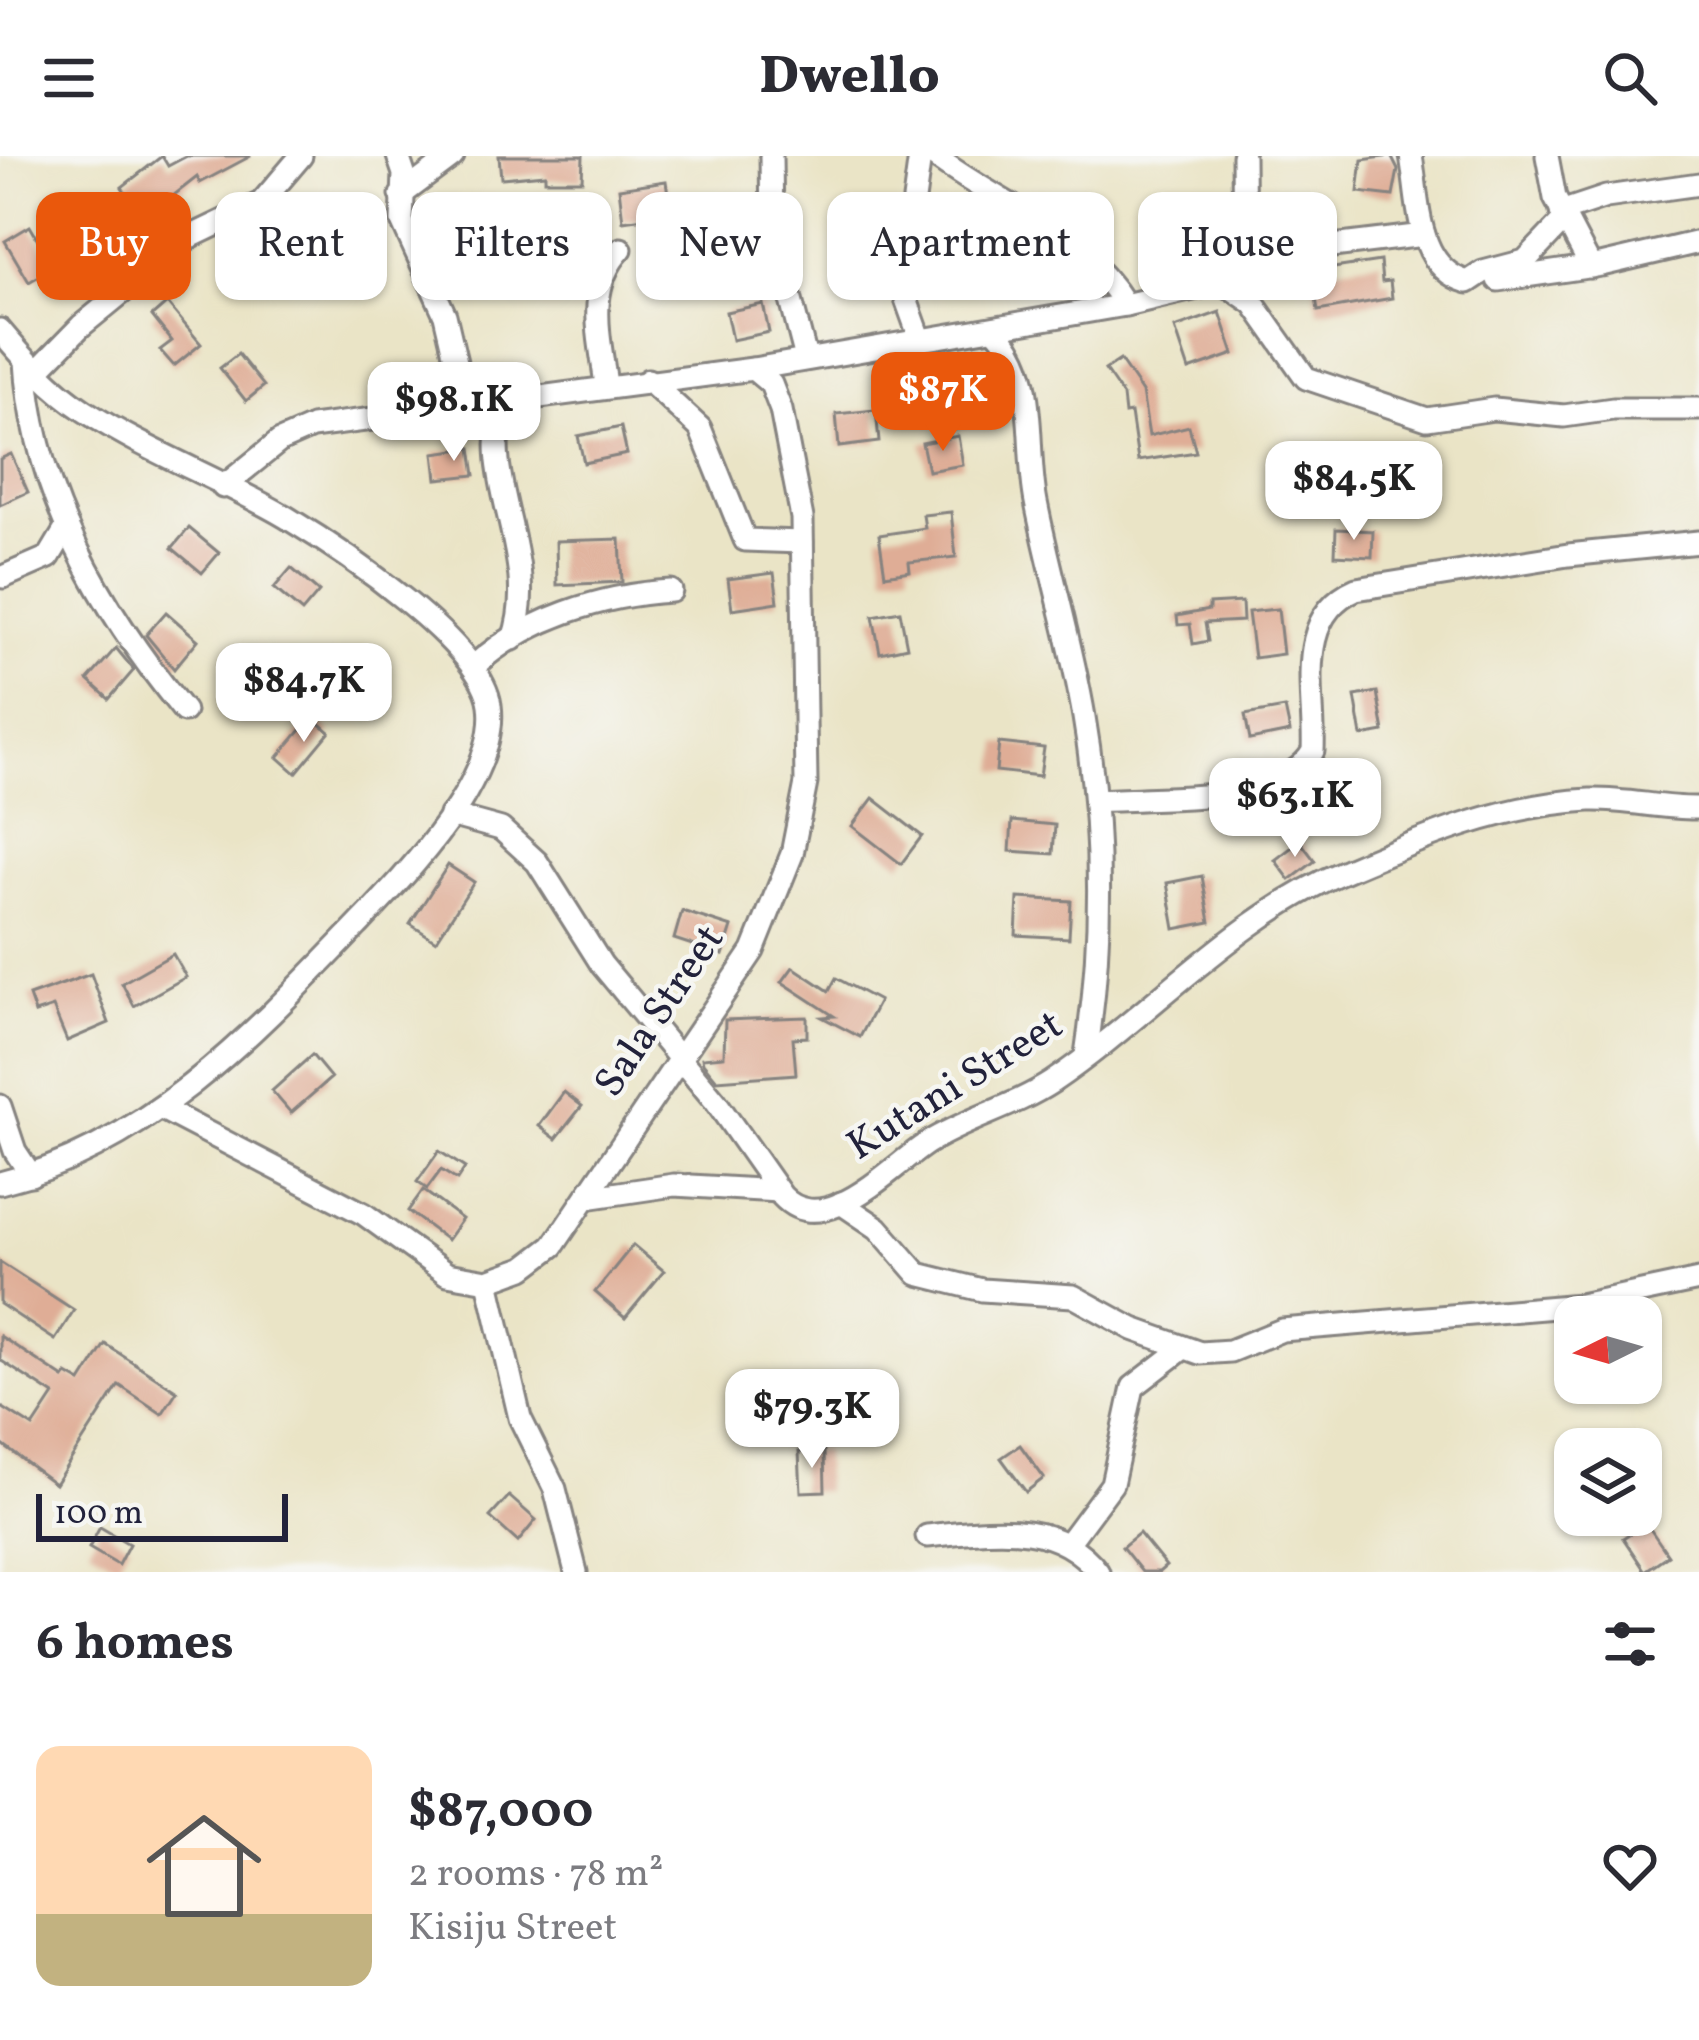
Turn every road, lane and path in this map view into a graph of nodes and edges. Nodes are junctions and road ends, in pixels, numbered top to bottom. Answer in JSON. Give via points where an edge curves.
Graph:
{"nodes":[{"id":1,"x":302,"y":156,"type":"edge"},
{"id":2,"x":398,"y":156,"type":"edge"},
{"id":3,"x":453,"y":156,"type":"edge"},
{"id":4,"x":771,"y":156,"type":"edge"},
{"id":5,"x":920,"y":156,"type":"edge"},
{"id":6,"x":934,"y":156,"type":"edge"},
{"id":7,"x":1243,"y":156,"type":"edge"},
{"id":8,"x":1411,"y":156,"type":"edge"},
{"id":9,"x":1547,"y":156,"type":"edge"},
{"id":10,"x":1699,"y":184,"type":"edge"},
{"id":11,"x":1239,"y":192,"type":"edge"},
{"id":12,"x":401,"y":195,"type":"junction"},
{"id":13,"x":1563,"y":216,"type":"junction"},
{"id":14,"x":1424,"y":235,"type":"junction"},
{"id":15,"x":1699,"y":242,"type":"edge"},
{"id":16,"x":1337,"y":245,"type":"edge"},
{"id":17,"x":621,"y":249,"type":"dead end"},
{"id":18,"x":1591,"y":267,"type":"junction"},
{"id":19,"x":1468,"y":282,"type":"junction"},
{"id":20,"x":1144,"y":300,"type":"edge"},
{"id":21,"x":1250,"y":300,"type":"edge"},
{"id":22,"x":1125,"y":305,"type":"junction"},
{"id":23,"x":994,"y":328,"type":"junction"},
{"id":24,"x":0,"y":330,"type":"edge"},
{"id":25,"x":921,"y":341,"type":"junction"},
{"id":26,"x":806,"y":358,"type":"junction"},
{"id":27,"x":31,"y":367,"type":"junction"},
{"id":28,"x":753,"y":369,"type":"junction"},
{"id":29,"x":648,"y":380,"type":"junction"},
{"id":30,"x":606,"y":386,"type":"junction"},
{"id":31,"x":507,"y":400,"type":"junction"},
{"id":32,"x":466,"y":405,"type":"junction"},
{"id":33,"x":1699,"y":409,"type":"edge"},
{"id":34,"x":223,"y":487,"type":"junction"},
{"id":35,"x":68,"y":527,"type":"junction"},
{"id":36,"x":802,"y":542,"type":"junction"},
{"id":37,"x":1699,"y":542,"type":"edge"},
{"id":38,"x":3,"y":577,"type":"edge"},
{"id":39,"x":671,"y":591,"type":"dead end"},
{"id":40,"x":513,"y":639,"type":"junction"},
{"id":41,"x":473,"y":667,"type":"junction"},
{"id":42,"x":184,"y":711,"type":"dead end"},
{"id":43,"x":1095,"y":801,"type":"junction"},
{"id":44,"x":1699,"y":808,"type":"edge"},
{"id":45,"x":450,"y":815,"type":"junction"},
{"id":46,"x":1086,"y":1055,"type":"junction"},
{"id":47,"x":680,"y":1059,"type":"junction"},
{"id":48,"x":0,"y":1106,"type":"edge"},
{"id":49,"x":160,"y":1108,"type":"junction"},
{"id":50,"x":32,"y":1175,"type":"junction"},
{"id":51,"x":0,"y":1183,"type":"edge"},
{"id":52,"x":778,"y":1190,"type":"junction"},
{"id":53,"x":586,"y":1198,"type":"junction"},
{"id":54,"x":841,"y":1203,"type":"junction"},
{"id":55,"x":1699,"y":1280,"type":"edge"},
{"id":56,"x":488,"y":1281,"type":"junction"},
{"id":57,"x":1181,"y":1350,"type":"junction"},
{"id":58,"x":928,"y":1536,"type":"dead end"},
{"id":59,"x":1069,"y":1542,"type":"junction"},
{"id":60,"x":576,"y":1572,"type":"edge"},
{"id":61,"x":1098,"y":1572,"type":"edge"}],
"edges":[{"from":1,"to":27,"type":"street","via":[[261,203],[190,237]]},
{"from":2,"to":12,"type":"street"},
{"from":3,"to":12,"type":"street"},
{"from":4,"to":26,"type":"street","via":[[772,227]]},
{"from":5,"to":25,"type":"street","via":[[902,288]]},
{"from":6,"to":22,"type":"street","via":[[1059,232],[1094,261]]},
{"from":7,"to":11,"type":"street"},
{"from":8,"to":14,"type":"street"},
{"from":9,"to":13,"type":"street"},
{"from":10,"to":13,"type":"street","via":[[1606,197]]},
{"from":12,"to":32,"type":"street","via":[[405,230],[457,352]]},
{"from":13,"to":18,"type":"street"},
{"from":13,"to":19,"type":"street","via":[[1526,261]]},
{"from":14,"to":16,"type":"street"},
{"from":14,"to":19,"type":"street","via":[[1446,272]]},
{"from":15,"to":18,"type":"street"},
{"from":17,"to":30,"type":"street","via":[[596,301]]},
{"from":18,"to":19,"type":"street"},
{"from":20,"to":22,"type":"street"},
{"from":21,"to":33,"type":"street","via":[[1306,378],[1427,419],[1494,409],[1564,416]]},
{"from":22,"to":23,"type":"street"},
{"from":23,"to":25,"type":"street"},
{"from":23,"to":43,"type":"street","via":[[1012,346],[1024,381],[1035,497],[1084,712]]},
{"from":24,"to":27,"type":"street"},
{"from":25,"to":26,"type":"street"},
{"from":26,"to":28,"type":"street"},
{"from":27,"to":34,"type":"street","via":[[85,411]]},
{"from":27,"to":35,"type":"street","via":[[35,430]]},
{"from":28,"to":29,"type":"street"},
{"from":28,"to":36,"type":"street","name":"Sala Street","via":[[771,384],[782,410]]},
{"from":29,"to":30,"type":"street"},
{"from":29,"to":36,"type":"street","via":[[700,428],[745,540]]},
{"from":30,"to":31,"type":"street"},
{"from":31,"to":32,"type":"street"},
{"from":31,"to":40,"type":"street","via":[[500,465],[523,596]]},
{"from":32,"to":34,"type":"street","via":[[312,427],[280,441]]},
{"from":34,"to":41,"type":"street","via":[[284,516],[362,570]]},
{"from":35,"to":38,"type":"street","via":[[44,561]]},
{"from":35,"to":42,"type":"street","via":[[139,656]]},
{"from":36,"to":47,"type":"street","name":"Sala Street","via":[[806,783],[792,854],[753,951]]},
{"from":37,"to":43,"type":"street","via":[[1436,575],[1339,596],[1312,652],[1313,751],[1292,778],[1233,791]]},
{"from":39,"to":40,"type":"street","via":[[607,597]]},
{"from":40,"to":41,"type":"street"},
{"from":41,"to":45,"type":"street","via":[[490,707],[488,730]]},
{"from":43,"to":46,"type":"street","via":[[1099,949]]},
{"from":44,"to":46,"type":"street","name":"Kutani Street","via":[[1594,800],[1514,809],[1346,870],[1273,912]]},
{"from":45,"to":47,"type":"street","via":[[501,829],[537,862],[602,965]]},
{"from":45,"to":49,"type":"street","via":[[302,983]]},
{"from":46,"to":54,"type":"street","name":"Kutani Street","via":[[1030,1095],[928,1142]]},
{"from":47,"to":52,"type":"street"},
{"from":47,"to":53,"type":"street","name":"Sala Street"},
{"from":48,"to":50,"type":"street"},
{"from":49,"to":50,"type":"street"},
{"from":49,"to":56,"type":"street","via":[[364,1214],[447,1274]]},
{"from":50,"to":51,"type":"street"},
{"from":52,"to":53,"type":"street","via":[[674,1185]]},
{"from":52,"to":54,"type":"street","name":"Kutani Street","via":[[792,1207]]},
{"from":53,"to":56,"type":"street","name":"Sala Street","via":[[538,1261]]},
{"from":54,"to":57,"type":"street","via":[[878,1228],[918,1274],[982,1290],[1073,1296]]},
{"from":55,"to":57,"type":"street","via":[[1629,1299],[1282,1330],[1230,1351]]},
{"from":56,"to":60,"type":"street","via":[[520,1418],[555,1490]]},
{"from":57,"to":59,"type":"street","via":[[1133,1387],[1112,1484]]},
{"from":58,"to":59,"type":"street","via":[[1019,1531]]},
{"from":59,"to":61,"type":"street"}]}
